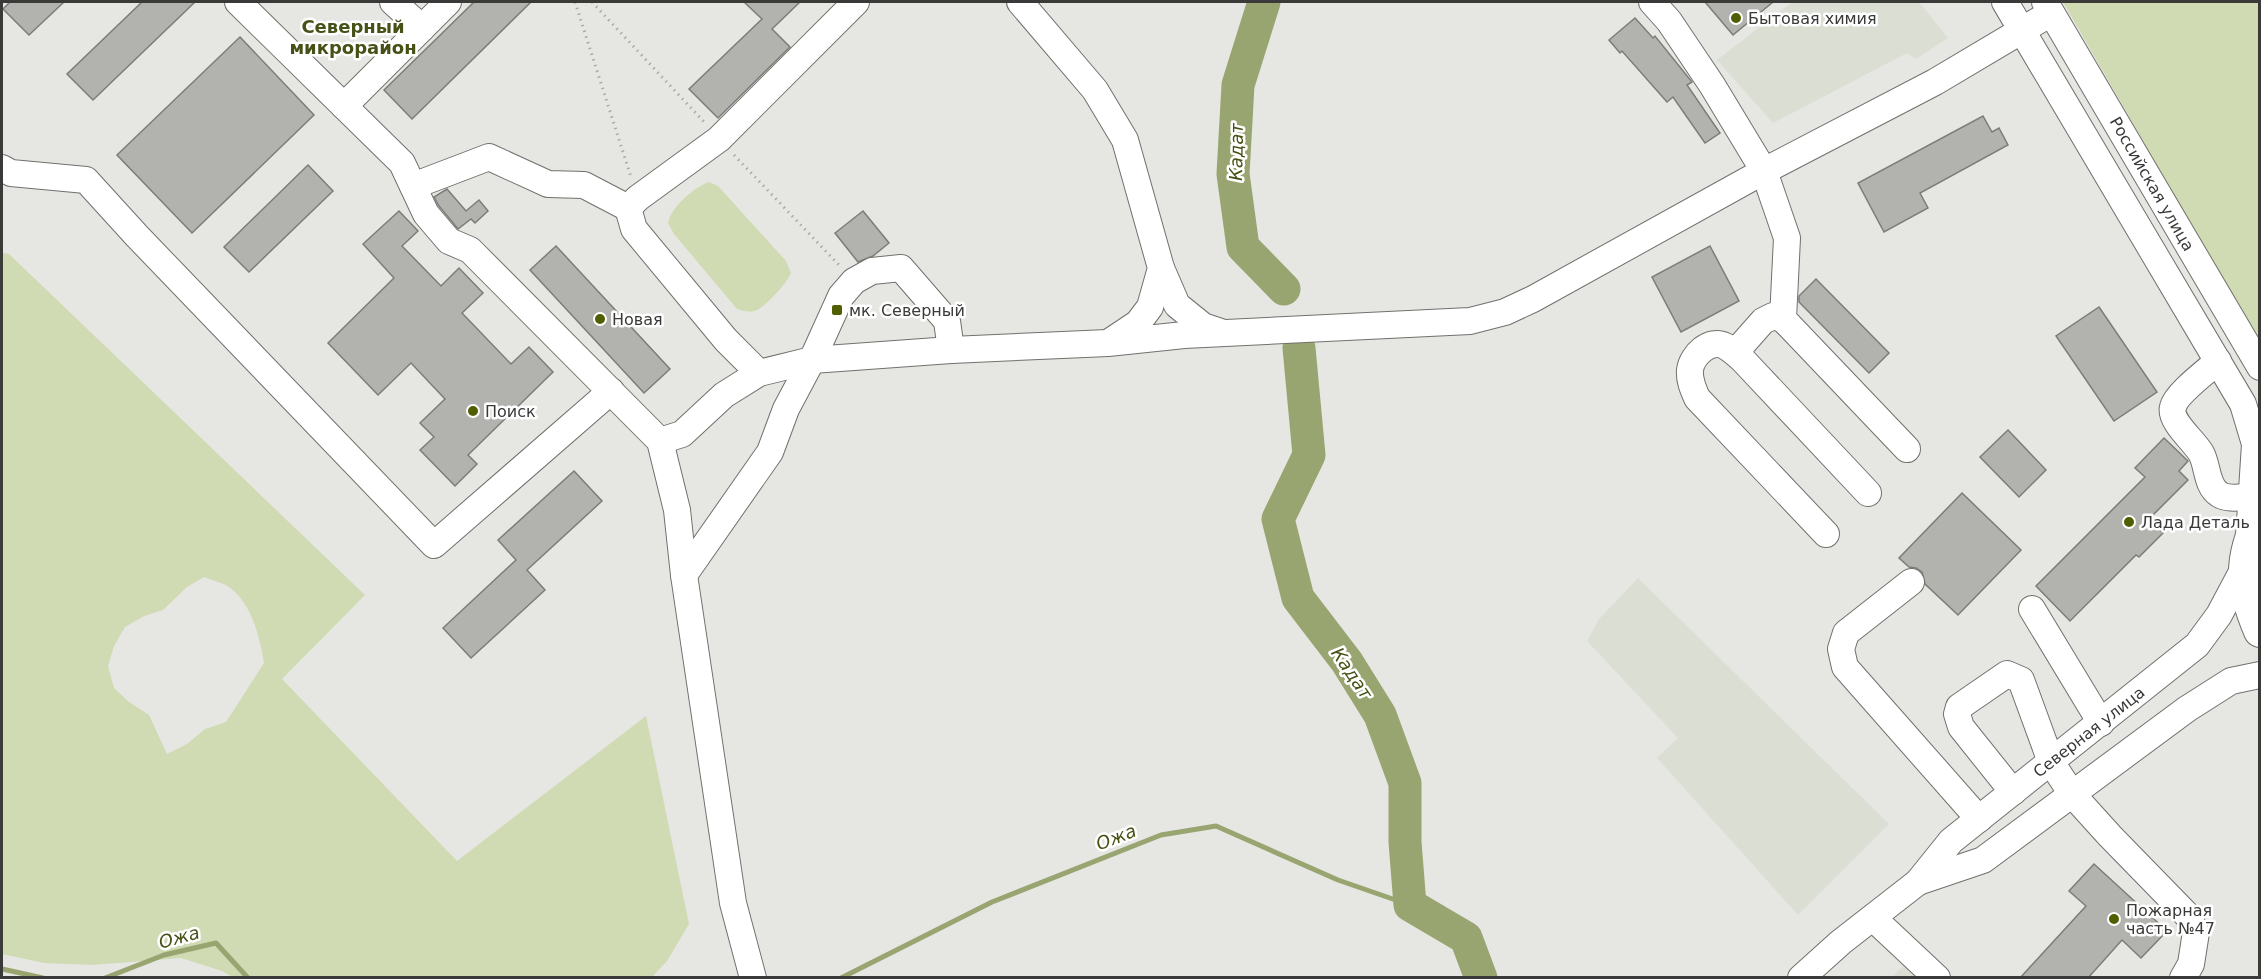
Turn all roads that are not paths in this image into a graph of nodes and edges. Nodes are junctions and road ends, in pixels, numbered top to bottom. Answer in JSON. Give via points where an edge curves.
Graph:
{"nodes":[{"id":1,"x":238,"y":2,"type":"edge"},
{"id":2,"x":393,"y":2,"type":"edge"},
{"id":3,"x":448,"y":2,"type":"edge"},
{"id":4,"x":856,"y":2,"type":"edge"},
{"id":5,"x":1020,"y":2,"type":"edge"},
{"id":6,"x":1652,"y":2,"type":"edge"},
{"id":7,"x":2005,"y":2,"type":"edge"},
{"id":8,"x":2048,"y":7,"type":"edge"},
{"id":9,"x":422,"y":28,"type":"junction"},
{"id":10,"x":2022,"y":31,"type":"junction"},
{"id":11,"x":344,"y":106,"type":"junction"},
{"id":12,"x":2,"y":168,"type":"edge"},
{"id":13,"x":1764,"y":171,"type":"junction"},
{"id":14,"x":413,"y":186,"type":"junction"},
{"id":15,"x":633,"y":203,"type":"junction"},
{"id":16,"x":1161,"y":268,"type":"junction"},
{"id":17,"x":1783,"y":319,"type":"junction"},
{"id":18,"x":1224,"y":334,"type":"junction"},
{"id":19,"x":1108,"y":343,"type":"junction"},
{"id":20,"x":951,"y":350,"type":"junction"},
{"id":21,"x":1741,"y":358,"type":"junction"},
{"id":22,"x":812,"y":360,"type":"junction"},
{"id":23,"x":2217,"y":361,"type":"junction"},
{"id":24,"x":2259,"y":367,"type":"edge"},
{"id":25,"x":759,"y":373,"type":"junction"},
{"id":26,"x":610,"y":391,"type":"junction"},
{"id":27,"x":660,"y":441,"type":"junction"},
{"id":28,"x":1907,"y":449,"type":"dead end"},
{"id":29,"x":1868,"y":493,"type":"dead end"},
{"id":30,"x":2251,"y":530,"type":"edge"},
{"id":31,"x":1826,"y":534,"type":"dead end"},
{"id":32,"x":684,"y":574,"type":"junction"},
{"id":33,"x":1911,"y":582,"type":"dead end"},
{"id":34,"x":2032,"y":609,"type":"dead end"},
{"id":35,"x":2259,"y":631,"type":"edge"},
{"id":36,"x":2259,"y":675,"type":"edge"},
{"id":37,"x":2101,"y":723,"type":"junction"},
{"id":38,"x":2051,"y":762,"type":"junction"},
{"id":39,"x":2013,"y":792,"type":"junction"},
{"id":40,"x":2072,"y":794,"type":"junction"},
{"id":41,"x":1979,"y":819,"type":"junction"},
{"id":42,"x":1918,"y":882,"type":"junction"},
{"id":43,"x":1874,"y":918,"type":"junction"},
{"id":44,"x":1810,"y":975,"type":"edge"},
{"id":45,"x":753,"y":978,"type":"edge"},
{"id":46,"x":1937,"y":978,"type":"edge"},
{"id":47,"x":2183,"y":978,"type":"edge"}],
"edges":[{"from":1,"to":11,"type":"street"},
{"from":2,"to":9,"type":"street"},
{"from":3,"to":9,"type":"street"},
{"from":4,"to":15,"type":"street","via":[[719,139]]},
{"from":5,"to":16,"type":"street","via":[[1095,90],[1125,140]]},
{"from":6,"to":13,"type":"street","via":[[1712,85]]},
{"from":7,"to":10,"type":"street"},
{"from":8,"to":10,"type":"street"},
{"from":8,"to":24,"type":"street","name":"Российская улица"},
{"from":9,"to":11,"type":"street"},
{"from":10,"to":13,"type":"street","via":[[1935,82]]},
{"from":10,"to":23,"type":"street"},
{"from":11,"to":14,"type":"street","via":[[402,163]]},
{"from":12,"to":26,"type":"street","via":[[86,180],[434,545]]},
{"from":13,"to":17,"type":"street","via":[[1787,238]]},
{"from":13,"to":18,"type":"street","via":[[1505,312],[1470,321]]},
{"from":14,"to":15,"type":"street","via":[[489,157],[548,184],[584,184]]},
{"from":14,"to":26,"type":"street","via":[[426,214],[449,241],[470,249]]},
{"from":15,"to":25,"type":"street","via":[[634,229],[726,340]]},
{"from":16,"to":18,"type":"street","via":[[1177,305],[1203,326]]},
{"from":16,"to":19,"type":"street","via":[[1150,307],[1138,323]]},
{"from":17,"to":21,"type":"street","via":[[1773,316],[1763,321],[1740,347]]},
{"from":17,"to":28,"type":"street"},
{"from":18,"to":19,"type":"street"},
{"from":19,"to":20,"type":"street"},
{"from":20,"to":22,"type":"street"},
{"from":20,"to":22,"type":"street","via":[[947,321],[901,268],[872,271],[854,281],[842,296]]},
{"from":21,"to":29,"type":"street"},
{"from":21,"to":31,"type":"street","via":[[1716,343],[1702,350],[1690,369],[1697,398]]},
{"from":22,"to":25,"type":"street"},
{"from":22,"to":32,"type":"street","via":[[786,409],[770,452]]},
{"from":23,"to":30,"type":"street","via":[[2243,404],[2255,444]]},
{"from":23,"to":30,"type":"street","via":[[2177,400],[2172,408],[2174,418],[2201,453],[2216,492]]},
{"from":25,"to":27,"type":"street","via":[[724,395],[682,434]]},
{"from":26,"to":27,"type":"street"},
{"from":27,"to":32,"type":"street","via":[[677,510]]},
{"from":30,"to":35,"type":"main road","via":[[2247,602]]},
{"from":30,"to":37,"type":"street","name":"Северная улица","via":[[2218,615],[2197,645]]},
{"from":32,"to":45,"type":"street","via":[[734,903]]},
{"from":33,"to":41,"type":"street","via":[[1846,633],[1841,649],[1845,667]]},
{"from":34,"to":37,"type":"street"},
{"from":36,"to":40,"type":"street","name":"Северная улица","via":[[2222,686]]},
{"from":37,"to":38,"type":"street","name":"Северная улица"},
{"from":38,"to":39,"type":"street","name":"Северная улица"},
{"from":38,"to":39,"type":"street","via":[[2021,680],[2007,674],[1959,707],[1961,727]]},
{"from":38,"to":40,"type":"street"},
{"from":39,"to":41,"type":"street","name":"Северная улица"},
{"from":40,"to":42,"type":"street","name":"Северная улица","via":[[1983,860]]},
{"from":40,"to":47,"type":"street","via":[[2188,916],[2196,932],[2191,964]]},
{"from":41,"to":42,"type":"street","name":"Северная улица","via":[[1951,841]]},
{"from":42,"to":43,"type":"street","name":"Северная улица"},
{"from":43,"to":44,"type":"street","name":"Северная улица"},
{"from":43,"to":46,"type":"street"}]}
